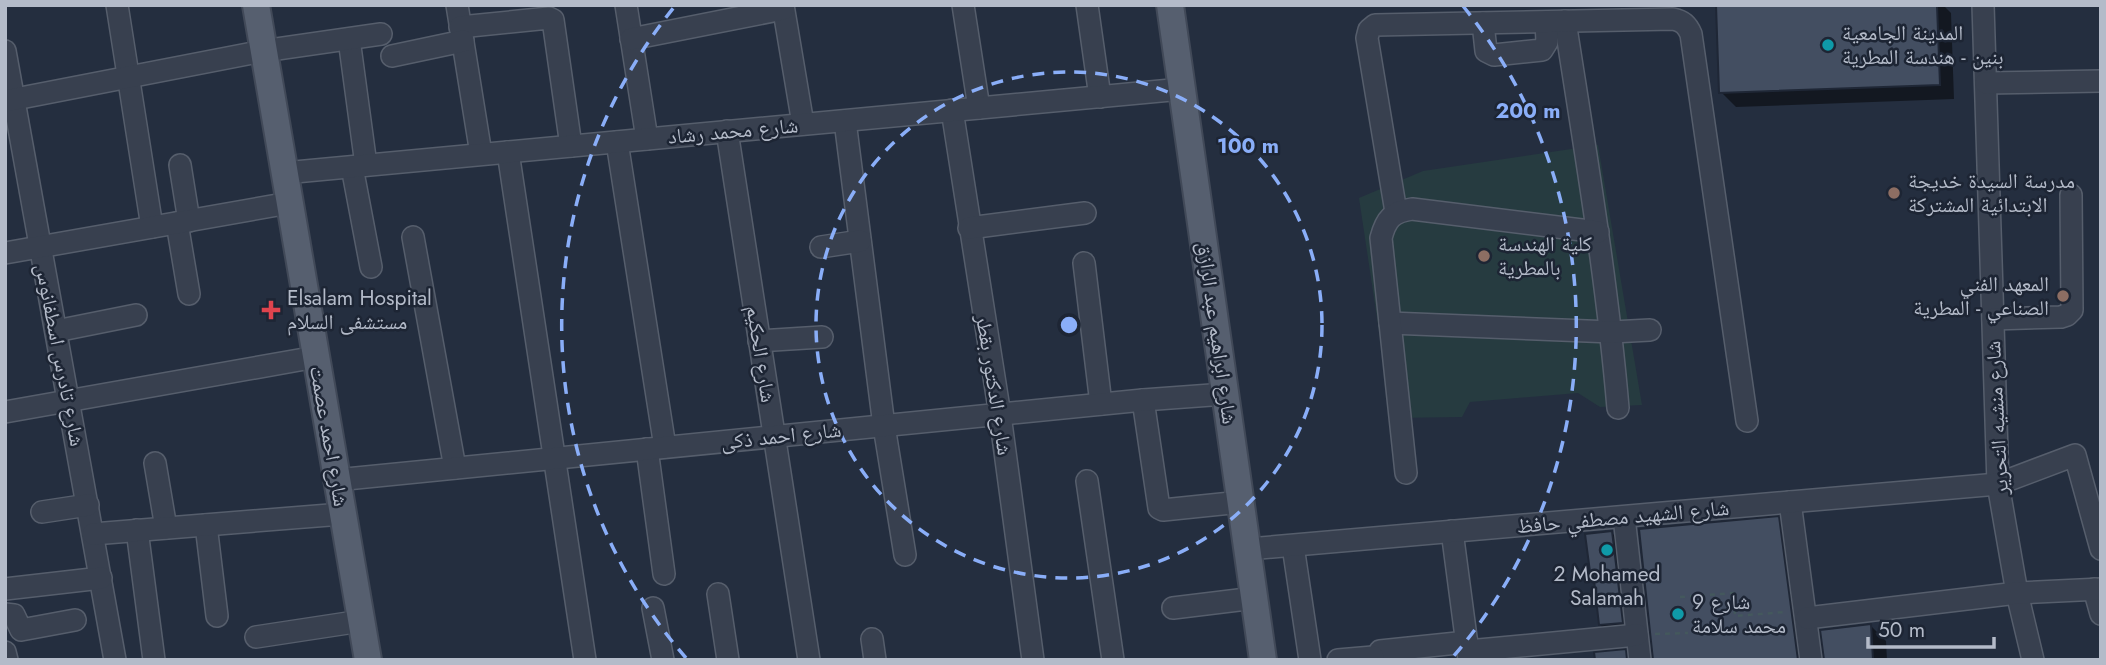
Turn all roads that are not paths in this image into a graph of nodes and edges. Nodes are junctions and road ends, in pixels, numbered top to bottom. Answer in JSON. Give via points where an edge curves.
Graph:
{"nodes":[{"id":1,"x":117,"y":5,"type":"edge"},
{"id":2,"x":256,"y":5,"type":"edge"},
{"id":3,"x":457,"y":5,"type":"edge"},
{"id":4,"x":626,"y":5,"type":"edge"},
{"id":5,"x":963,"y":5,"type":"edge"},
{"id":6,"x":1087,"y":5,"type":"edge"},
{"id":7,"x":1170,"y":5,"type":"edge"},
{"id":8,"x":1983,"y":5,"type":"edge"},
{"id":9,"x":783,"y":7,"type":"edge"},
{"id":10,"x":1545,"y":18,"type":"edge"},
{"id":11,"x":1483,"y":23,"type":"junction"},
{"id":12,"x":381,"y":34,"type":"dead end"},
{"id":13,"x":461,"y":34,"type":"junction"},
{"id":14,"x":349,"y":39,"type":"junction"},
{"id":15,"x":631,"y":39,"type":"junction"},
{"id":16,"x":5,"y":51,"type":"edge"},
{"id":17,"x":263,"y":51,"type":"junction"},
{"id":18,"x":392,"y":56,"type":"dead end"},
{"id":19,"x":128,"y":77,"type":"junction"},
{"id":20,"x":2101,"y":81,"type":"edge"},
{"id":21,"x":1986,"y":83,"type":"junction"},
{"id":22,"x":1182,"y":89,"type":"junction"},
{"id":23,"x":1100,"y":97,"type":"junction"},
{"id":24,"x":9,"y":100,"type":"edge"},
{"id":25,"x":979,"y":108,"type":"junction"},
{"id":26,"x":952,"y":110,"type":"junction"},
{"id":27,"x":845,"y":121,"type":"junction"},
{"id":28,"x":803,"y":124,"type":"junction"},
{"id":29,"x":727,"y":131,"type":"junction"},
{"id":30,"x":647,"y":139,"type":"junction"},
{"id":31,"x":617,"y":142,"type":"junction"},
{"id":32,"x":571,"y":146,"type":"junction"},
{"id":33,"x":508,"y":152,"type":"junction"},
{"id":34,"x":481,"y":154,"type":"junction"},
{"id":35,"x":180,"y":165,"type":"dead end"},
{"id":36,"x":359,"y":166,"type":"junction"},
{"id":37,"x":284,"y":173,"type":"junction"},
{"id":38,"x":2071,"y":195,"type":"dead end"},
{"id":39,"x":289,"y":203,"type":"junction"},
{"id":40,"x":1396,"y":212,"type":"junction"},
{"id":41,"x":1085,"y":213,"type":"dead end"},
{"id":42,"x":183,"y":222,"type":"junction"},
{"id":43,"x":152,"y":227,"type":"junction"},
{"id":44,"x":969,"y":228,"type":"junction"},
{"id":45,"x":1598,"y":232,"type":"junction"},
{"id":46,"x":414,"y":237,"type":"dead end"},
{"id":47,"x":860,"y":241,"type":"junction"},
{"id":48,"x":39,"y":247,"type":"junction"},
{"id":49,"x":821,"y":247,"type":"dead end"},
{"id":50,"x":5,"y":253,"type":"edge"},
{"id":51,"x":1084,"y":263,"type":"dead end"},
{"id":52,"x":371,"y":267,"type":"dead end"},
{"id":53,"x":189,"y":294,"type":"dead end"},
{"id":54,"x":136,"y":315,"type":"dead end"},
{"id":55,"x":1993,"y":319,"type":"junction"},
{"id":56,"x":1390,"y":323,"type":"junction"},
{"id":57,"x":1650,"y":330,"type":"dead end"},
{"id":58,"x":56,"y":331,"type":"junction"},
{"id":59,"x":1612,"y":332,"type":"junction"},
{"id":60,"x":822,"y":337,"type":"dead end"},
{"id":61,"x":760,"y":341,"type":"junction"},
{"id":62,"x":316,"y":357,"type":"junction"},
{"id":63,"x":1225,"y":394,"type":"junction"},
{"id":64,"x":69,"y":400,"type":"junction"},
{"id":65,"x":1143,"y":400,"type":"junction"},
{"id":66,"x":1101,"y":404,"type":"junction"},
{"id":67,"x":1618,"y":408,"type":"dead end"},
{"id":68,"x":5,"y":412,"type":"edge"},
{"id":69,"x":1000,"y":415,"type":"junction"},
{"id":70,"x":1747,"y":421,"type":"dead end"},
{"id":71,"x":884,"y":426,"type":"junction"},
{"id":72,"x":774,"y":436,"type":"junction"},
{"id":73,"x":656,"y":448,"type":"junction"},
{"id":74,"x":555,"y":458,"type":"junction"},
{"id":75,"x":155,"y":463,"type":"dead end"},
{"id":76,"x":455,"y":468,"type":"junction"},
{"id":77,"x":1406,"y":473,"type":"dead end"},
{"id":78,"x":336,"y":480,"type":"junction"},
{"id":79,"x":1087,"y":481,"type":"dead end"},
{"id":80,"x":1998,"y":484,"type":"junction"},
{"id":81,"x":1241,"y":502,"type":"junction"},
{"id":82,"x":1790,"y":502,"type":"junction"},
{"id":83,"x":88,"y":505,"type":"junction"},
{"id":84,"x":42,"y":512,"type":"dead end"},
{"id":85,"x":342,"y":513,"type":"junction"},
{"id":86,"x":1624,"y":517,"type":"junction"},
{"id":87,"x":206,"y":524,"type":"junction"},
{"id":88,"x":166,"y":528,"type":"junction"},
{"id":89,"x":137,"y":530,"type":"junction"},
{"id":90,"x":1452,"y":531,"type":"junction"},
{"id":91,"x":93,"y":534,"type":"junction"},
{"id":92,"x":1293,"y":546,"type":"junction"},
{"id":93,"x":1248,"y":549,"type":"junction"},
{"id":94,"x":2101,"y":549,"type":"edge"},
{"id":95,"x":905,"y":555,"type":"dead end"},
{"id":96,"x":664,"y":575,"type":"dead end"},
{"id":97,"x":101,"y":578,"type":"junction"},
{"id":98,"x":5,"y":589,"type":"edge"},
{"id":99,"x":2097,"y":589,"type":"edge"},
{"id":100,"x":2017,"y":593,"type":"junction"},
{"id":101,"x":718,"y":594,"type":"dead end"},
{"id":102,"x":1255,"y":598,"type":"junction"},
{"id":103,"x":653,"y":608,"type":"dead end"},
{"id":104,"x":1173,"y":608,"type":"dead end"},
{"id":105,"x":5,"y":614,"type":"edge"},
{"id":106,"x":1807,"y":614,"type":"junction"},
{"id":107,"x":2101,"y":614,"type":"edge"},
{"id":108,"x":217,"y":617,"type":"dead end"},
{"id":109,"x":75,"y":620,"type":"dead end"},
{"id":110,"x":361,"y":621,"type":"junction"},
{"id":111,"x":1637,"y":635,"type":"junction"},
{"id":112,"x":256,"y":637,"type":"dead end"},
{"id":113,"x":1468,"y":651,"type":"edge"},
{"id":114,"x":5,"y":652,"type":"edge"},
{"id":115,"x":8,"y":660,"type":"edge"},
{"id":116,"x":115,"y":660,"type":"edge"},
{"id":117,"x":154,"y":660,"type":"edge"},
{"id":118,"x":368,"y":660,"type":"edge"},
{"id":119,"x":585,"y":660,"type":"edge"},
{"id":120,"x":663,"y":660,"type":"edge"},
{"id":121,"x":728,"y":660,"type":"edge"},
{"id":122,"x":810,"y":660,"type":"edge"},
{"id":123,"x":1033,"y":660,"type":"edge"},
{"id":124,"x":1113,"y":660,"type":"edge"},
{"id":125,"x":1264,"y":660,"type":"edge"},
{"id":126,"x":1310,"y":660,"type":"edge"},
{"id":127,"x":1338,"y":660,"type":"edge"},
{"id":128,"x":1640,"y":660,"type":"edge"},
{"id":129,"x":1811,"y":660,"type":"edge"},
{"id":130,"x":2033,"y":660,"type":"edge"}],
"edges":[{"from":1,"to":19,"type":"street"},
{"from":2,"to":17,"type":"main road","name":"شارع احمد عصمت"},
{"from":3,"to":13,"type":"street"},
{"from":4,"to":15,"type":"street"},
{"from":5,"to":25,"type":"street"},
{"from":6,"to":23,"type":"street"},
{"from":7,"to":22,"type":"main road","name":"شارع ابراهيم عبد الرازق"},
{"from":8,"to":21,"type":"street","name":"شارع منشيه التحرير"},
{"from":9,"to":15,"type":"street"},
{"from":9,"to":28,"type":"street"},
{"from":10,"to":11,"type":"street"},
{"from":10,"to":11,"type":"street","via":[[1547,42],[1542,50],[1494,55],[1486,51]]},
{"from":10,"to":45,"type":"street"},
{"from":10,"to":70,"type":"street","via":[[1673,19],[1688,26]]},
{"from":11,"to":40,"type":"street","via":[[1382,24],[1369,30]]},
{"from":12,"to":14,"type":"street"},
{"from":13,"to":18,"type":"street"},
{"from":13,"to":32,"type":"street","via":[[552,20]]},
{"from":13,"to":34,"type":"street"},
{"from":14,"to":17,"type":"street"},
{"from":14,"to":36,"type":"street"},
{"from":15,"to":30,"type":"street"},
{"from":16,"to":24,"type":"street","name":"شارع تادرس اسطفانوس"},
{"from":17,"to":19,"type":"street"},
{"from":17,"to":37,"type":"main road","name":"شارع احمد عصمت"},
{"from":19,"to":24,"type":"street"},
{"from":19,"to":43,"type":"street"},
{"from":20,"to":21,"type":"street"},
{"from":21,"to":55,"type":"street","name":"شارع منشيه التحرير"},
{"from":22,"to":23,"type":"street","name":"شارع محمد رشاد"},
{"from":22,"to":63,"type":"main road","name":"شارع ابراهيم عبد الرازق"},
{"from":23,"to":25,"type":"street","name":"شارع محمد رشاد"},
{"from":24,"to":48,"type":"street","name":"شارع تادرس اسطفانوس"},
{"from":25,"to":26,"type":"street","name":"شارع محمد رشاد"},
{"from":26,"to":27,"type":"street","name":"شارع محمد رشاد"},
{"from":26,"to":44,"type":"street","name":"شارع الدكتور بقطر"},
{"from":27,"to":28,"type":"street","name":"شارع محمد رشاد"},
{"from":27,"to":47,"type":"street"},
{"from":28,"to":29,"type":"street","name":"شارع محمد رشاد"},
{"from":29,"to":30,"type":"street","name":"شارع محمد رشاد"},
{"from":29,"to":61,"type":"street","name":"شارع الحكيم"},
{"from":30,"to":31,"type":"street","name":"شارع محمد رشاد"},
{"from":31,"to":32,"type":"street","name":"شارع محمد رشاد"},
{"from":31,"to":73,"type":"street"},
{"from":32,"to":33,"type":"street","name":"شارع محمد رشاد"},
{"from":33,"to":34,"type":"street","name":"شارع محمد رشاد"},
{"from":33,"to":74,"type":"street"},
{"from":34,"to":36,"type":"street","name":"شارع محمد رشاد"},
{"from":35,"to":42,"type":"street"},
{"from":36,"to":37,"type":"street","name":"شارع محمد رشاد"},
{"from":36,"to":52,"type":"street"},
{"from":37,"to":39,"type":"main road","name":"شارع احمد عصمت"},
{"from":38,"to":55,"type":"street","via":[[2072,310],[2061,317]]},
{"from":39,"to":42,"type":"street"},
{"from":39,"to":62,"type":"main road","name":"شارع احمد عصمت"},
{"from":40,"to":45,"type":"street","via":[[1412,209]]},
{"from":40,"to":56,"type":"street","via":[[1385,222],[1381,238]]},
{"from":41,"to":44,"type":"street"},
{"from":42,"to":43,"type":"street"},
{"from":42,"to":53,"type":"street"},
{"from":43,"to":48,"type":"street"},
{"from":44,"to":69,"type":"street","name":"شارع الدكتور بقطر"},
{"from":45,"to":59,"type":"street"},
{"from":46,"to":76,"type":"street"},
{"from":47,"to":49,"type":"street"},
{"from":47,"to":71,"type":"street"},
{"from":48,"to":50,"type":"street"},
{"from":48,"to":58,"type":"street","name":"شارع تادرس اسطفانوس"},
{"from":51,"to":66,"type":"street"},
{"from":54,"to":58,"type":"street"},
{"from":55,"to":80,"type":"street","name":"شارع منشيه التحرير"},
{"from":56,"to":59,"type":"street"},
{"from":56,"to":77,"type":"street"},
{"from":57,"to":59,"type":"street"},
{"from":58,"to":64,"type":"street","name":"شارع تادرس اسطفانوس"},
{"from":59,"to":67,"type":"street"},
{"from":60,"to":61,"type":"street"},
{"from":61,"to":72,"type":"street","name":"شارع الحكيم"},
{"from":62,"to":64,"type":"street"},
{"from":62,"to":78,"type":"main road","name":"شارع احمد عصمت"},
{"from":63,"to":65,"type":"street","name":"شارع احمد ذكى"},
{"from":63,"to":81,"type":"main road","name":"شارع ابراهيم عبد الرازق"},
{"from":64,"to":68,"type":"street"},
{"from":64,"to":83,"type":"street","name":"شارع تادرس اسطفانوس"},
{"from":65,"to":66,"type":"street","name":"شارع احمد ذكى"},
{"from":65,"to":81,"type":"street","via":[[1159,508]]},
{"from":66,"to":69,"type":"street","name":"شارع احمد ذكى"},
{"from":69,"to":71,"type":"street","name":"شارع احمد ذكى"},
{"from":69,"to":123,"type":"street","name":"شارع الدكتور بقطر"},
{"from":71,"to":72,"type":"street","name":"شارع احمد ذكى"},
{"from":71,"to":95,"type":"street"},
{"from":72,"to":73,"type":"street","name":"شارع احمد ذكى"},
{"from":72,"to":122,"type":"street","name":"شارع الحكيم"},
{"from":73,"to":74,"type":"street","name":"شارع احمد ذكى"},
{"from":73,"to":96,"type":"street"},
{"from":74,"to":76,"type":"street","name":"شارع احمد ذكى"},
{"from":74,"to":119,"type":"street"},
{"from":75,"to":88,"type":"street"},
{"from":76,"to":78,"type":"street","name":"شارع احمد ذكى"},
{"from":78,"to":85,"type":"main road","name":"شارع احمد عصمت"},
{"from":79,"to":124,"type":"street"},
{"from":80,"to":82,"type":"street","name":"شارع الشهيد مصطفي حافظ"},
{"from":80,"to":94,"type":"street","name":"شارع الشهيد مصطفي حافظ","via":[[2074,455]]},
{"from":80,"to":100,"type":"street","name":"شارع منشيه التحرير"},
{"from":81,"to":93,"type":"main road","name":"شارع ابراهيم عبد الرازق"},
{"from":82,"to":86,"type":"street","name":"شارع الشهيد مصطفي حافظ"},
{"from":82,"to":106,"type":"street"},
{"from":83,"to":84,"type":"street"},
{"from":83,"to":91,"type":"street","name":"شارع تادرس اسطفانوس"},
{"from":85,"to":87,"type":"street"},
{"from":85,"to":110,"type":"main road","name":"شارع احمد عصمت"},
{"from":86,"to":90,"type":"street","name":"شارع الشهيد مصطفي حافظ"},
{"from":86,"to":111,"type":"street"},
{"from":87,"to":88,"type":"street"},
{"from":87,"to":108,"type":"street"},
{"from":88,"to":89,"type":"street"},
{"from":89,"to":91,"type":"street"},
{"from":89,"to":117,"type":"street"},
{"from":90,"to":92,"type":"street","name":"شارع الشهيد مصطفي حافظ"},
{"from":90,"to":113,"type":"street"},
{"from":91,"to":97,"type":"street","name":"شارع تادرس اسطفانوس"},
{"from":92,"to":93,"type":"street","name":"شارع الشهيد مصطفي حافظ"},
{"from":92,"to":126,"type":"street"},
{"from":93,"to":102,"type":"main road","name":"شارع ابراهيم عبد الرازق"},
{"from":97,"to":98,"type":"street"},
{"from":97,"to":116,"type":"street","name":"شارع تادرس اسطفانوس"},
{"from":99,"to":100,"type":"street"},
{"from":99,"to":107,"type":"street"},
{"from":100,"to":106,"type":"street"},
{"from":100,"to":130,"type":"street","name":"شارع منشيه التحرير"},
{"from":101,"to":121,"type":"street"},
{"from":102,"to":104,"type":"street"},
{"from":102,"to":125,"type":"main road","name":"شارع ابراهيم عبد الرازق"},
{"from":103,"to":120,"type":"street"},
{"from":105,"to":109,"type":"street","via":[[14,615],[21,630]]},
{"from":106,"to":129,"type":"street"},
{"from":110,"to":112,"type":"street"},
{"from":110,"to":118,"type":"main road","name":"شارع احمد عصمت"},
{"from":111,"to":113,"type":"street"},
{"from":111,"to":128,"type":"street"},
{"from":113,"to":127,"type":"street"},
{"from":114,"to":115,"type":"street"}]}
